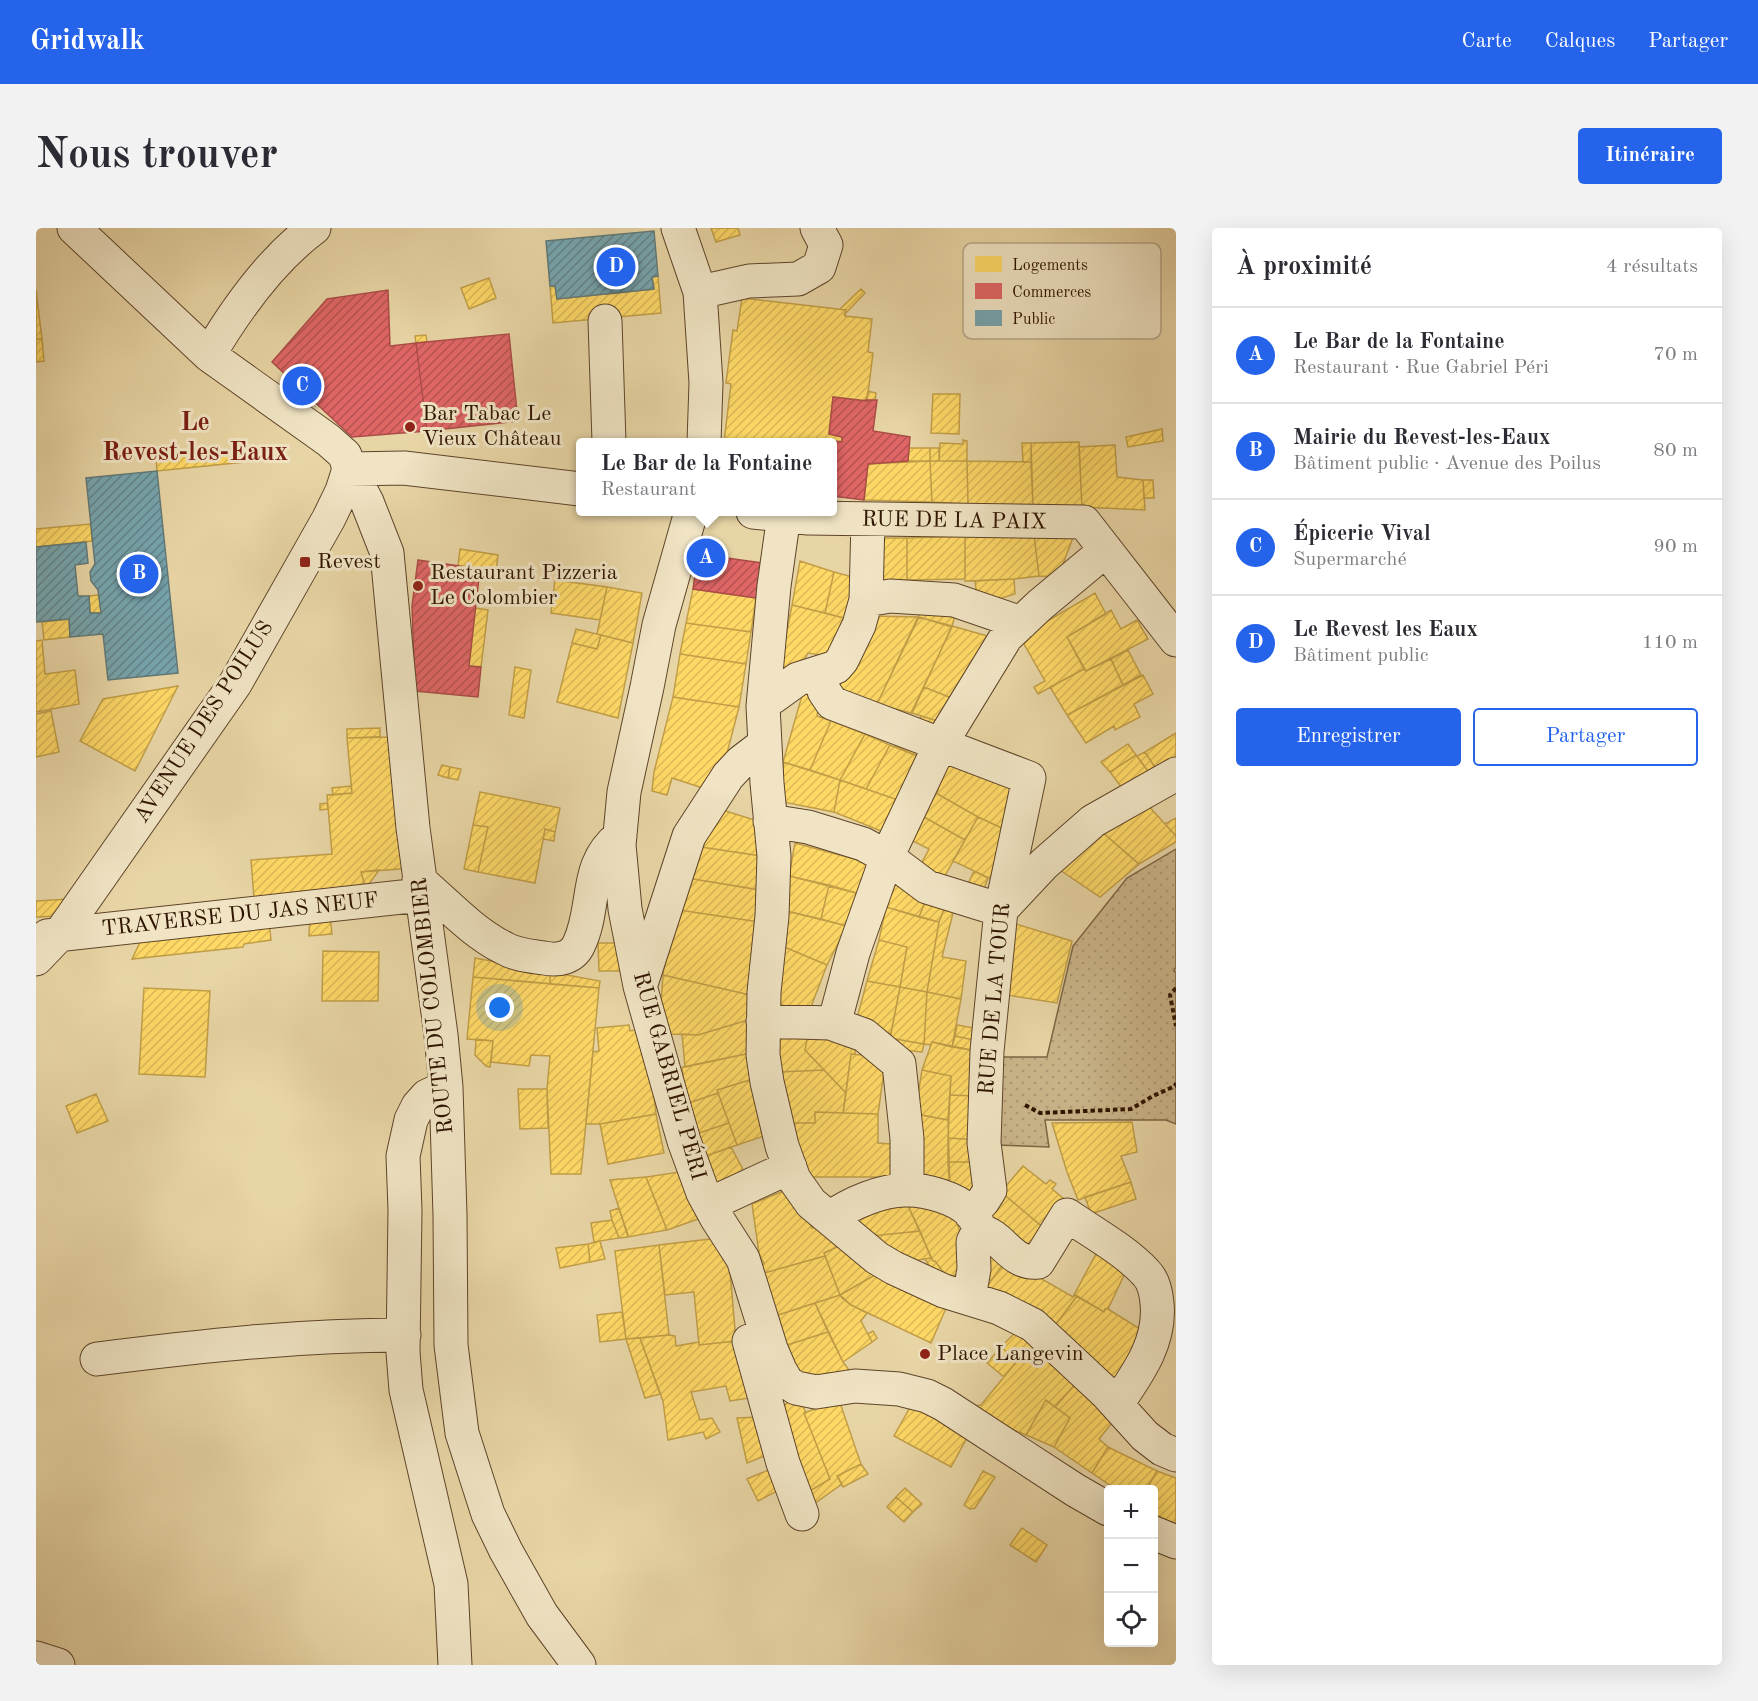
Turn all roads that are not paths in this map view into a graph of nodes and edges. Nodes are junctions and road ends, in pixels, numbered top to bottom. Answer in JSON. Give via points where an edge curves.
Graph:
{"nodes":[{"id":1,"x":74,"y":228,"type":"edge"},
{"id":2,"x":314,"y":228,"type":"edge"},
{"id":3,"x":678,"y":228,"type":"edge"},
{"id":4,"x":817,"y":228,"type":"edge"},
{"id":5,"x":700,"y":292,"type":"junction"},
{"id":6,"x":605,"y":321,"type":"dead end"},
{"id":7,"x":209,"y":355,"type":"junction"},
{"id":8,"x":609,"y":438,"type":"edge"},
{"id":9,"x":704,"y":438,"type":"edge"},
{"id":10,"x":349,"y":469,"type":"junction"},
{"id":11,"x":576,"y":489,"type":"edge"},
{"id":12,"x":691,"y":516,"type":"edge"},
{"id":13,"x":769,"y":516,"type":"edge"},
{"id":14,"x":788,"y":516,"type":"edge"},
{"id":15,"x":868,"y":519,"type":"junction"},
{"id":16,"x":1106,"y":550,"type":"junction"},
{"id":17,"x":866,"y":600,"type":"junction"},
{"id":18,"x":1030,"y":614,"type":"junction"},
{"id":19,"x":1176,"y":640,"type":"edge"},
{"id":20,"x":821,"y":673,"type":"junction"},
{"id":21,"x":764,"y":701,"type":"junction"},
{"id":22,"x":940,"y":745,"type":"junction"},
{"id":23,"x":765,"y":747,"type":"junction"},
{"id":24,"x":1176,"y":774,"type":"edge"},
{"id":25,"x":771,"y":821,"type":"junction"},
{"id":26,"x":620,"y":836,"type":"junction"},
{"id":27,"x":887,"y":857,"type":"junction"},
{"id":28,"x":420,"y":887,"type":"junction"},
{"id":29,"x":1001,"y":910,"type":"junction"},
{"id":30,"x":48,"y":936,"type":"edge"},
{"id":31,"x":36,"y":959,"type":"edge"},
{"id":32,"x":640,"y":986,"type":"junction"},
{"id":33,"x":763,"y":1021,"type":"junction"},
{"id":34,"x":830,"y":1023,"type":"junction"},
{"id":35,"x":446,"y":1087,"type":"junction"},
{"id":36,"x":790,"y":1167,"type":"junction"},
{"id":37,"x":907,"y":1190,"type":"junction"},
{"id":38,"x":710,"y":1204,"type":"junction"},
{"id":39,"x":830,"y":1218,"type":"junction"},
{"id":40,"x":976,"y":1223,"type":"junction"},
{"id":41,"x":743,"y":1259,"type":"junction"},
{"id":42,"x":969,"y":1298,"type":"junction"},
{"id":43,"x":404,"y":1335,"type":"junction"},
{"id":44,"x":98,"y":1359,"type":"dead end"},
{"id":45,"x":1117,"y":1404,"type":"junction"},
{"id":46,"x":1176,"y":1455,"type":"edge"},
{"id":47,"x":1104,"y":1507,"type":"edge"},
{"id":48,"x":802,"y":1514,"type":"dead end"},
{"id":49,"x":1158,"y":1535,"type":"edge"},
{"id":50,"x":1176,"y":1542,"type":"edge"},
{"id":51,"x":36,"y":1658,"type":"edge"},
{"id":52,"x":58,"y":1665,"type":"edge"},
{"id":53,"x":455,"y":1665,"type":"edge"},
{"id":54,"x":579,"y":1665,"type":"edge"}],
"edges":[{"from":1,"to":7,"type":"street","name":"ROUTE DU COLOMBIER"},
{"from":2,"to":7,"type":"street","via":[[294,242],[268,272],[225,327]]},
{"from":3,"to":5,"type":"street"},
{"from":4,"to":5,"type":"street","via":[[826,245],[819,267],[798,279],[749,281]]},
{"from":5,"to":9,"type":"street","via":[[706,384]]},
{"from":6,"to":8,"type":"street"},
{"from":7,"to":10,"type":"street","name":"ROUTE DU COLOMBIER","via":[[328,440],[345,455]]},
{"from":10,"to":11,"type":"street"},
{"from":10,"to":28,"type":"street","name":"ROUTE DU COLOMBIER","via":[[387,553]]},
{"from":10,"to":30,"type":"street","name":"AVENUE DES POILUS","via":[[329,519],[235,684]]},
{"from":12,"to":26,"type":"street","name":"RUE GABRIEL PÉRI","via":[[659,625],[624,792]]},
{"from":13,"to":21,"type":"street","via":[[774,586]]},
{"from":14,"to":15,"type":"street","name":"RUE DE LA PAIX"},
{"from":15,"to":16,"type":"street","name":"RUE DE LA PAIX","via":[[1084,522]]},
{"from":15,"to":17,"type":"street"},
{"from":16,"to":18,"type":"street"},
{"from":16,"to":19,"type":"street"},
{"from":17,"to":18,"type":"street","via":[[890,596],[954,600]]},
{"from":17,"to":20,"type":"street","via":[[842,660]]},
{"from":18,"to":22,"type":"street","via":[[1006,637]]},
{"from":20,"to":21,"type":"street","via":[[798,679]]},
{"from":20,"to":22,"type":"street","via":[[824,691],[832,703]]},
{"from":21,"to":23,"type":"street"},
{"from":22,"to":27,"type":"street"},
{"from":22,"to":29,"type":"street","name":"RUE DE LA TOUR","via":[[1029,778]]},
{"from":23,"to":25,"type":"street"},
{"from":23,"to":32,"type":"street","via":[[728,776],[689,836]]},
{"from":24,"to":29,"type":"street","via":[[1094,821],[1044,864]]},
{"from":25,"to":27,"type":"street","via":[[838,835]]},
{"from":25,"to":33,"type":"street","via":[[774,881]]},
{"from":26,"to":28,"type":"street","via":[[610,843],[598,863],[579,945],[560,959],[505,949]]},
{"from":26,"to":32,"type":"street","name":"RUE GABRIEL PÉRI","via":[[621,879]]},
{"from":27,"to":29,"type":"street","via":[[927,886]]},
{"from":27,"to":34,"type":"street","via":[[837,1013]]},
{"from":28,"to":30,"type":"street","name":"TRAVERSE DU JAS NEUF"},
{"from":28,"to":35,"type":"street","name":"ROUTE DU COLOMBIER"},
{"from":29,"to":40,"type":"street","name":"RUE DE LA TOUR","via":[[987,1051],[984,1143],[990,1190]]},
{"from":30,"to":31,"type":"street","name":"AVENUE DES POILUS"},
{"from":32,"to":38,"type":"street","name":"RUE GABRIEL PÉRI","via":[[693,1167]]},
{"from":33,"to":34,"type":"street"},
{"from":33,"to":36,"type":"street","via":[[766,1082]]},
{"from":34,"to":37,"type":"street","via":[[864,1035],[899,1064],[907,1139]]},
{"from":35,"to":43,"type":"street","via":[[427,1096],[418,1106],[403,1156]]},
{"from":35,"to":54,"type":"street","name":"ROUTE DU COLOMBIER","via":[[452,1345],[462,1433],[488,1514],[506,1551],[542,1615]]},
{"from":36,"to":38,"type":"street"},
{"from":36,"to":39,"type":"street","via":[[811,1203]]},
{"from":37,"to":39,"type":"street","via":[[857,1202]]},
{"from":37,"to":40,"type":"street","via":[[955,1202]]},
{"from":38,"to":41,"type":"street","name":"RUE GABRIEL PÉRI"},
{"from":39,"to":42,"type":"street","via":[[894,1268]]},
{"from":40,"to":42,"type":"street"},
{"from":40,"to":45,"type":"street","via":[[1020,1260],[1038,1262],[1067,1215],[1147,1274],[1154,1285],[1158,1320],[1133,1381]]},
{"from":41,"to":47,"type":"street","name":"RUE GABRIEL PÉRI","via":[[771,1349],[787,1382],[816,1392],[855,1386],[884,1387],[927,1396]]},
{"from":41,"to":48,"type":"street","via":[[742,1295],[749,1343],[783,1463]]},
{"from":42,"to":45,"type":"street","via":[[1033,1325]]},
{"from":43,"to":44,"type":"street","via":[[265,1339]]},
{"from":43,"to":53,"type":"street","via":[[406,1390],[451,1584]]},
{"from":45,"to":46,"type":"street","via":[[1145,1436]]},
{"from":49,"to":50,"type":"street"},
{"from":51,"to":52,"type":"street"}]}
